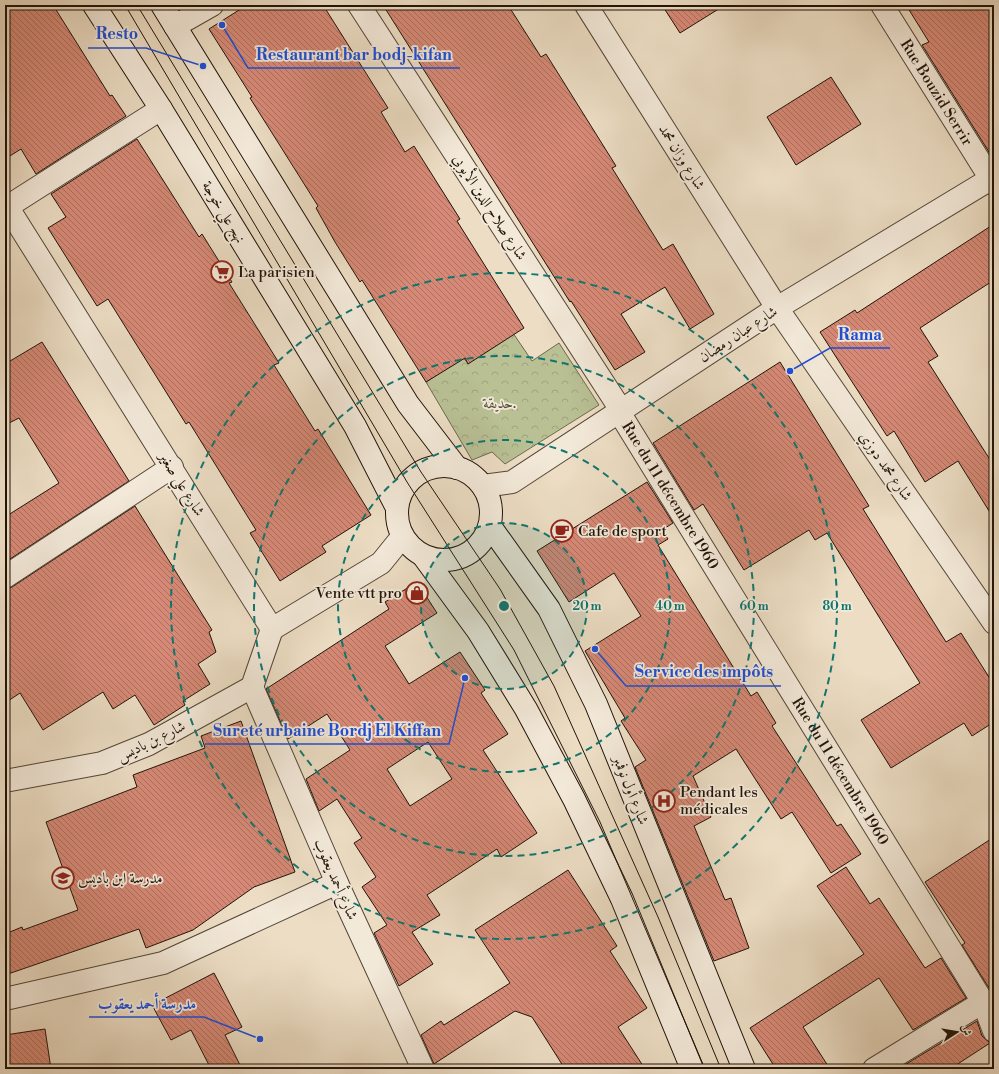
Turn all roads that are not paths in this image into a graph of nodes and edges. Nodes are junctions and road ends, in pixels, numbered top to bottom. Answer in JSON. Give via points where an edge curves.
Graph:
{"nodes":[{"id":1,"x":94,"y":5,"type":"edge"},
{"id":2,"x":162,"y":5,"type":"edge"},
{"id":3,"x":212,"y":5,"type":"edge"},
{"id":4,"x":359,"y":5,"type":"edge"},
{"id":5,"x":586,"y":5,"type":"edge"},
{"id":6,"x":882,"y":5,"type":"edge"},
{"id":7,"x":175,"y":26,"type":"junction"},
{"id":8,"x":161,"y":109,"type":"junction"},
{"id":9,"x":993,"y":180,"type":"edge"},
{"id":10,"x":6,"y":205,"type":"edge"},
{"id":11,"x":777,"y":308,"type":"junction"},
{"id":12,"x":620,"y":411,"type":"junction"},
{"id":13,"x":172,"y":467,"type":"junction"},
{"id":14,"x":457,"y":468,"type":"junction"},
{"id":15,"x":483,"y":486,"type":"junction"},
{"id":16,"x":396,"y":506,"type":"junction"},
{"id":17,"x":490,"y":526,"type":"junction"},
{"id":18,"x":402,"y":537,"type":"junction"},
{"id":19,"x":424,"y":557,"type":"junction"},
{"id":20,"x":5,"y":577,"type":"edge"},
{"id":21,"x":994,"y":623,"type":"edge"},
{"id":22,"x":272,"y":629,"type":"junction"},
{"id":23,"x":252,"y":687,"type":"junction"},
{"id":24,"x":5,"y":781,"type":"edge"},
{"id":25,"x":337,"y":883,"type":"junction"},
{"id":26,"x":5,"y":999,"type":"edge"},
{"id":27,"x":983,"y":1002,"type":"junction"},
{"id":28,"x":994,"y":1031,"type":"edge"},
{"id":29,"x":423,"y":1069,"type":"edge"},
{"id":30,"x":692,"y":1069,"type":"edge"},
{"id":31,"x":744,"y":1069,"type":"edge"},
{"id":32,"x":874,"y":1069,"type":"edge"}],
"edges":[{"from":1,"to":8,"type":"street","name":"نهج علي خوجة"},
{"from":2,"to":7,"type":"street"},
{"from":3,"to":7,"type":"street"},
{"from":4,"to":12,"type":"street","name":"شارع صلاح الدين الأيوبي"},
{"from":5,"to":11,"type":"street","name":"شارع وزان محمد"},
{"from":6,"to":9,"type":"street","name":"Rue Bouzid Serrir"},
{"from":7,"to":14,"type":"street","via":[[408,404]]},
{"from":8,"to":10,"type":"street"},
{"from":8,"to":16,"type":"street","name":"نهج علي خوجة","via":[[354,426]]},
{"from":9,"to":11,"type":"street","name":"شارع عبان رمضان"},
{"from":10,"to":13,"type":"street","name":"شارع علي صغير"},
{"from":11,"to":12,"type":"street","name":"شارع عبان رمضان"},
{"from":11,"to":21,"type":"street","name":"شارع محمد دوزي"},
{"from":12,"to":15,"type":"street","name":"شارع عبان رمضان","via":[[512,482]]},
{"from":12,"to":27,"type":"street","name":"Rue du 11 décembre 1960"},
{"from":13,"to":20,"type":"street"},
{"from":13,"to":22,"type":"street","name":"شارع علي صغير"},
{"from":14,"to":15,"type":"street","via":[[472,475]]},
{"from":14,"to":16,"type":"street","via":[[441,466],[426,469],[407,482]]},
{"from":15,"to":17,"type":"street","via":[[489,499]]},
{"from":16,"to":18,"type":"street","via":[[396,522]]},
{"from":17,"to":19,"type":"street","via":[[481,545],[468,555],[453,561]]},
{"from":17,"to":31,"type":"street","name":"شارع أول نوفمبر","via":[[549,610],[596,704]]},
{"from":18,"to":19,"type":"street","via":[[411,549]]},
{"from":18,"to":22,"type":"street","via":[[381,563]]},
{"from":19,"to":30,"type":"street","via":[[478,631],[526,708],[574,799],[622,899]]},
{"from":22,"to":23,"type":"street"},
{"from":23,"to":24,"type":"street","name":"شارع بن باديس","via":[[149,744],[102,763]]},
{"from":23,"to":25,"type":"street","name":"شارع أحمد يعقوب"},
{"from":25,"to":26,"type":"street","via":[[163,963]]},
{"from":25,"to":29,"type":"street","name":"شارع أحمد يعقوب"},
{"from":27,"to":28,"type":"street","name":"Rue du 11 décembre 1960"},
{"from":27,"to":32,"type":"street"}]}
